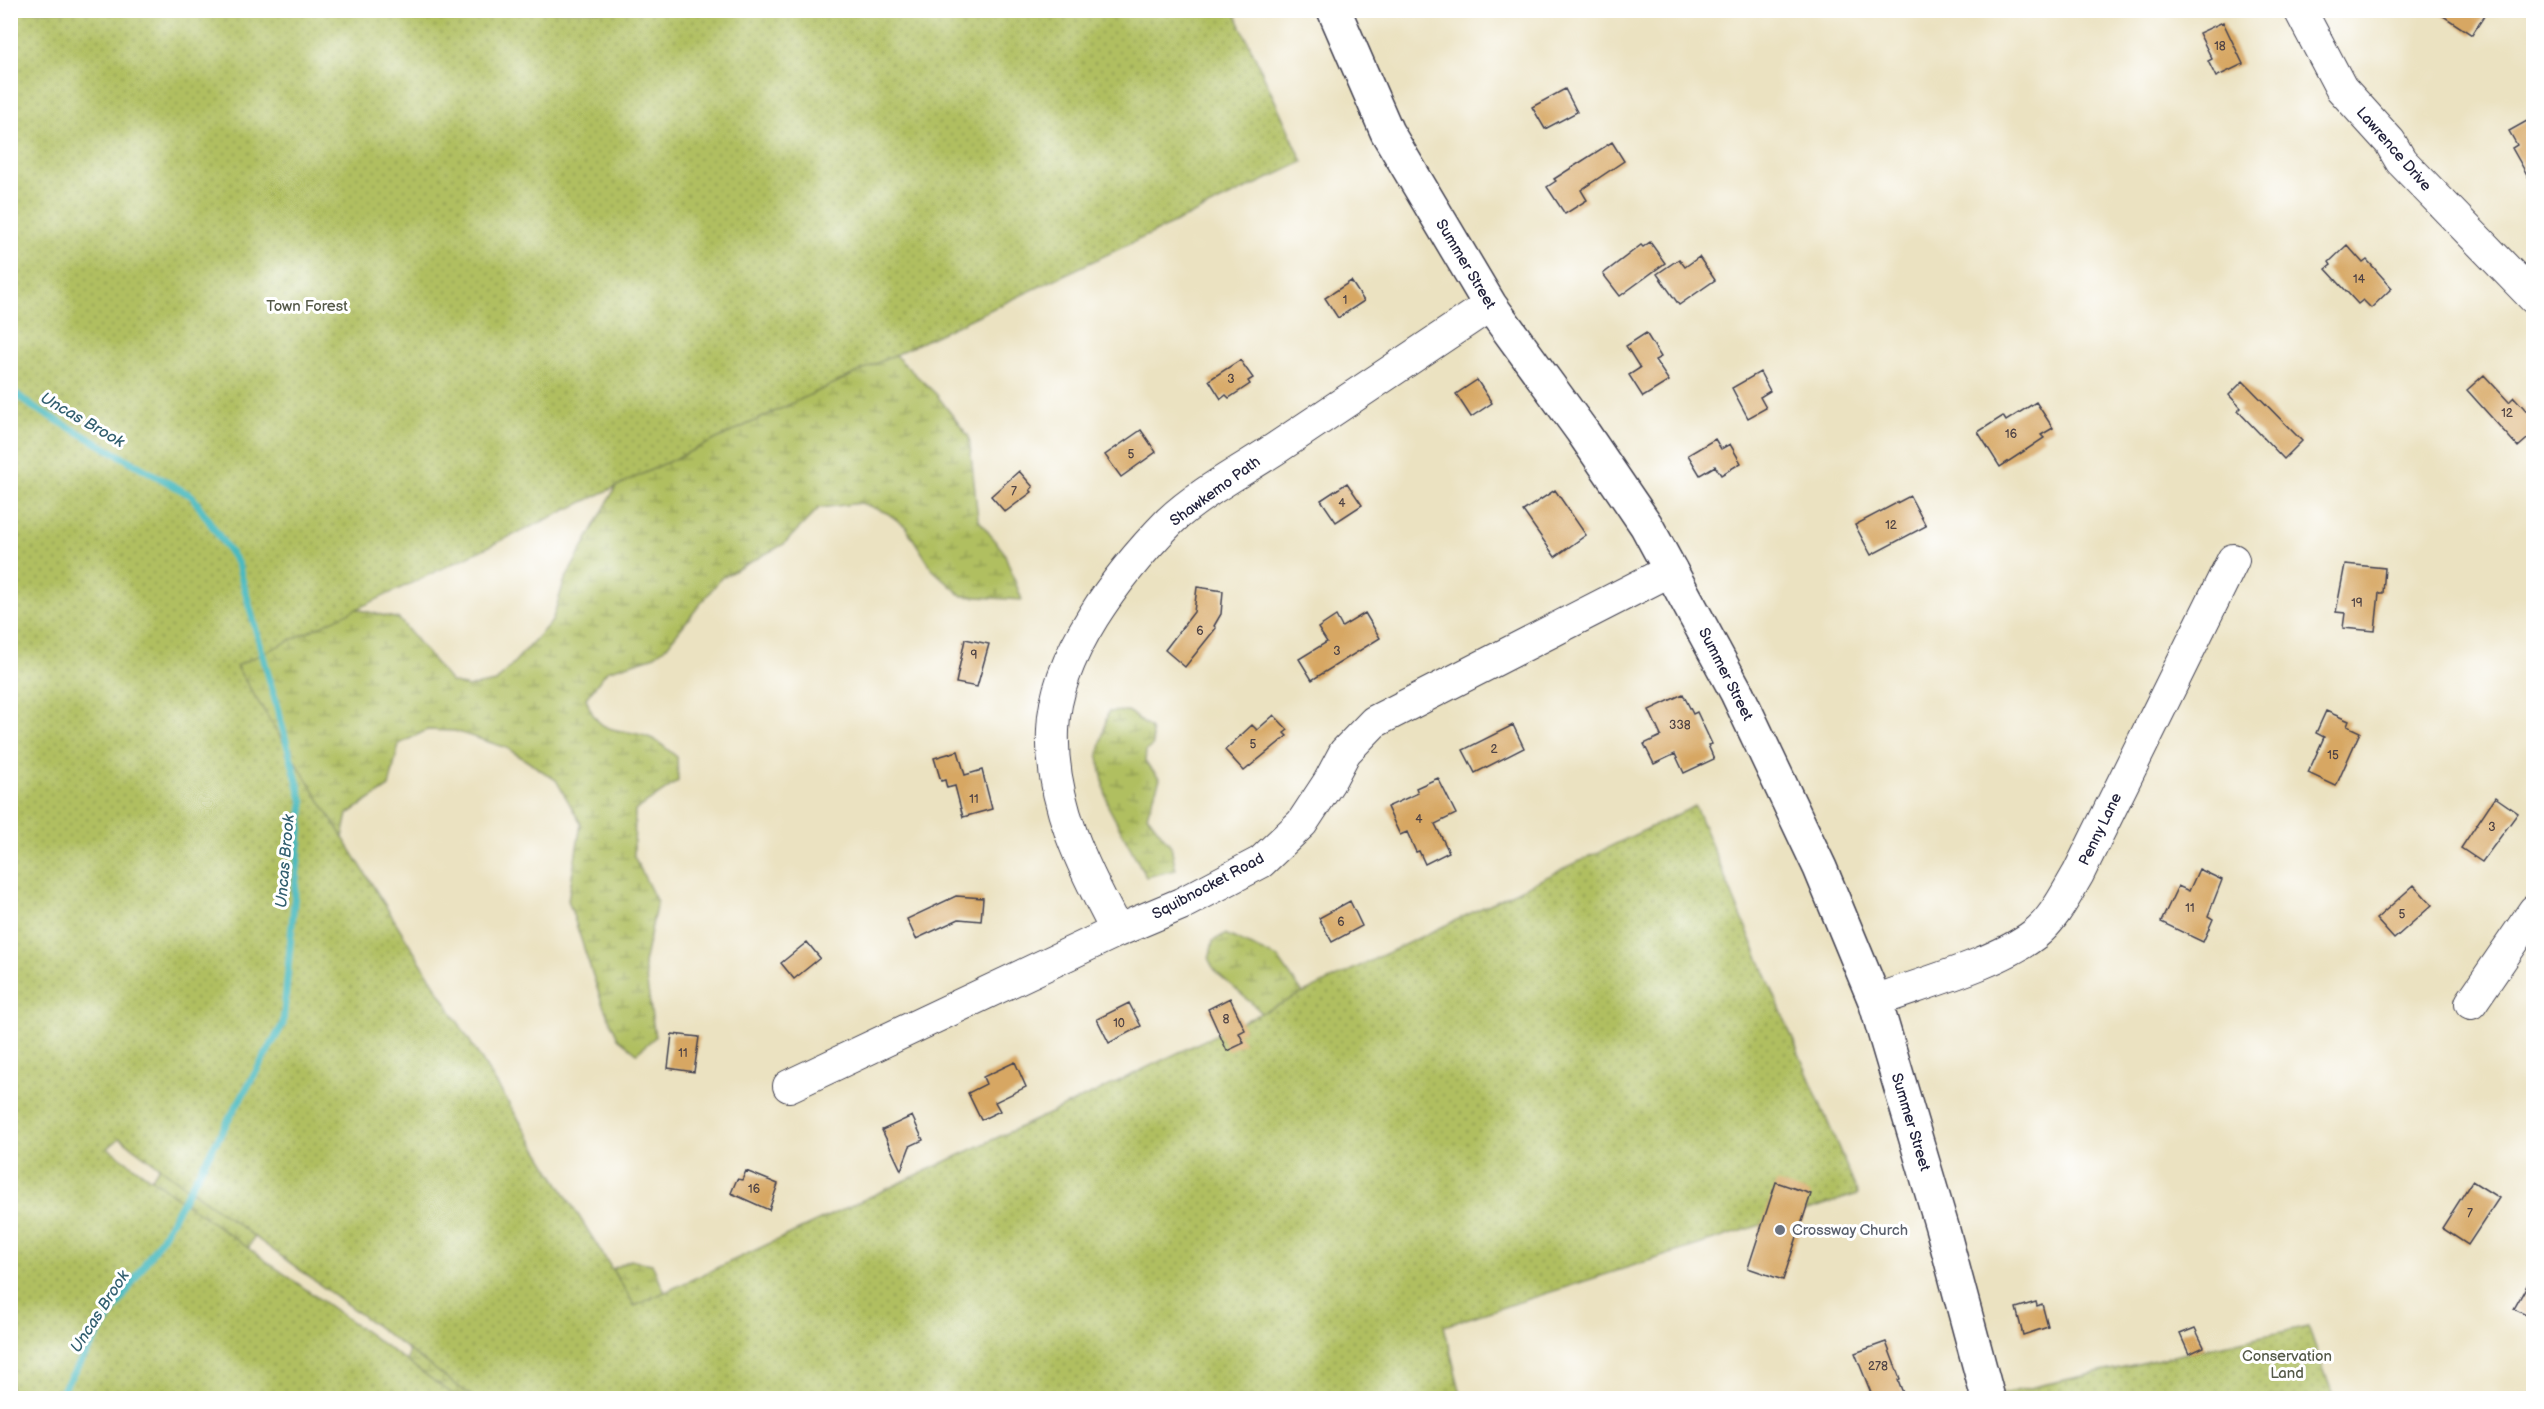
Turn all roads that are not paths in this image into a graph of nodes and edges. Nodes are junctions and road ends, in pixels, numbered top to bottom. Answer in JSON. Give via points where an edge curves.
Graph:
{"nodes":[{"id":1,"x":1334,"y":10,"type":"edge"},
{"id":2,"x":2300,"y":10,"type":"edge"},
{"id":3,"x":2534,"y":298,"type":"edge"},
{"id":4,"x":1490,"y":305,"type":"junction"},
{"id":5,"x":2233,"y":560,"type":"dead end"},
{"id":6,"x":1671,"y":570,"type":"junction"},
{"id":7,"x":2534,"y":911,"type":"edge"},
{"id":8,"x":1117,"y":931,"type":"junction"},
{"id":9,"x":1875,"y":1001,"type":"junction"},
{"id":10,"x":2471,"y":1004,"type":"dead end"},
{"id":11,"x":789,"y":1086,"type":"dead end"},
{"id":12,"x":1988,"y":1398,"type":"edge"}],
"edges":[{"from":1,"to":4,"type":"main road","name":"Summer Street","via":[[1387,132]]},
{"from":2,"to":3,"type":"street","name":"Lawrence Drive","via":[[2341,88],[2390,142],[2401,161]]},
{"from":4,"to":6,"type":"main road","name":"Summer Street","via":[[1582,431],[1646,525]]},
{"from":4,"to":8,"type":"street","name":"Shawkemo Path","via":[[1172,519],[1125,572],[1079,639],[1061,687],[1053,730],[1056,780],[1085,871]]},
{"from":5,"to":9,"type":"street","name":"Penny Lane","via":[[2059,907],[2037,933],[2010,950]]},
{"from":6,"to":8,"type":"street","name":"Squibnocket Road","via":[[1374,722],[1345,752],[1302,822],[1261,862]]},
{"from":6,"to":9,"type":"main road","name":"Summer Street","via":[[1737,693],[1820,868]]},
{"from":7,"to":10,"type":"street"},
{"from":8,"to":11,"type":"street","name":"Squibnocket Road"},
{"from":9,"to":12,"type":"main road","name":"Summer Street"}]}
